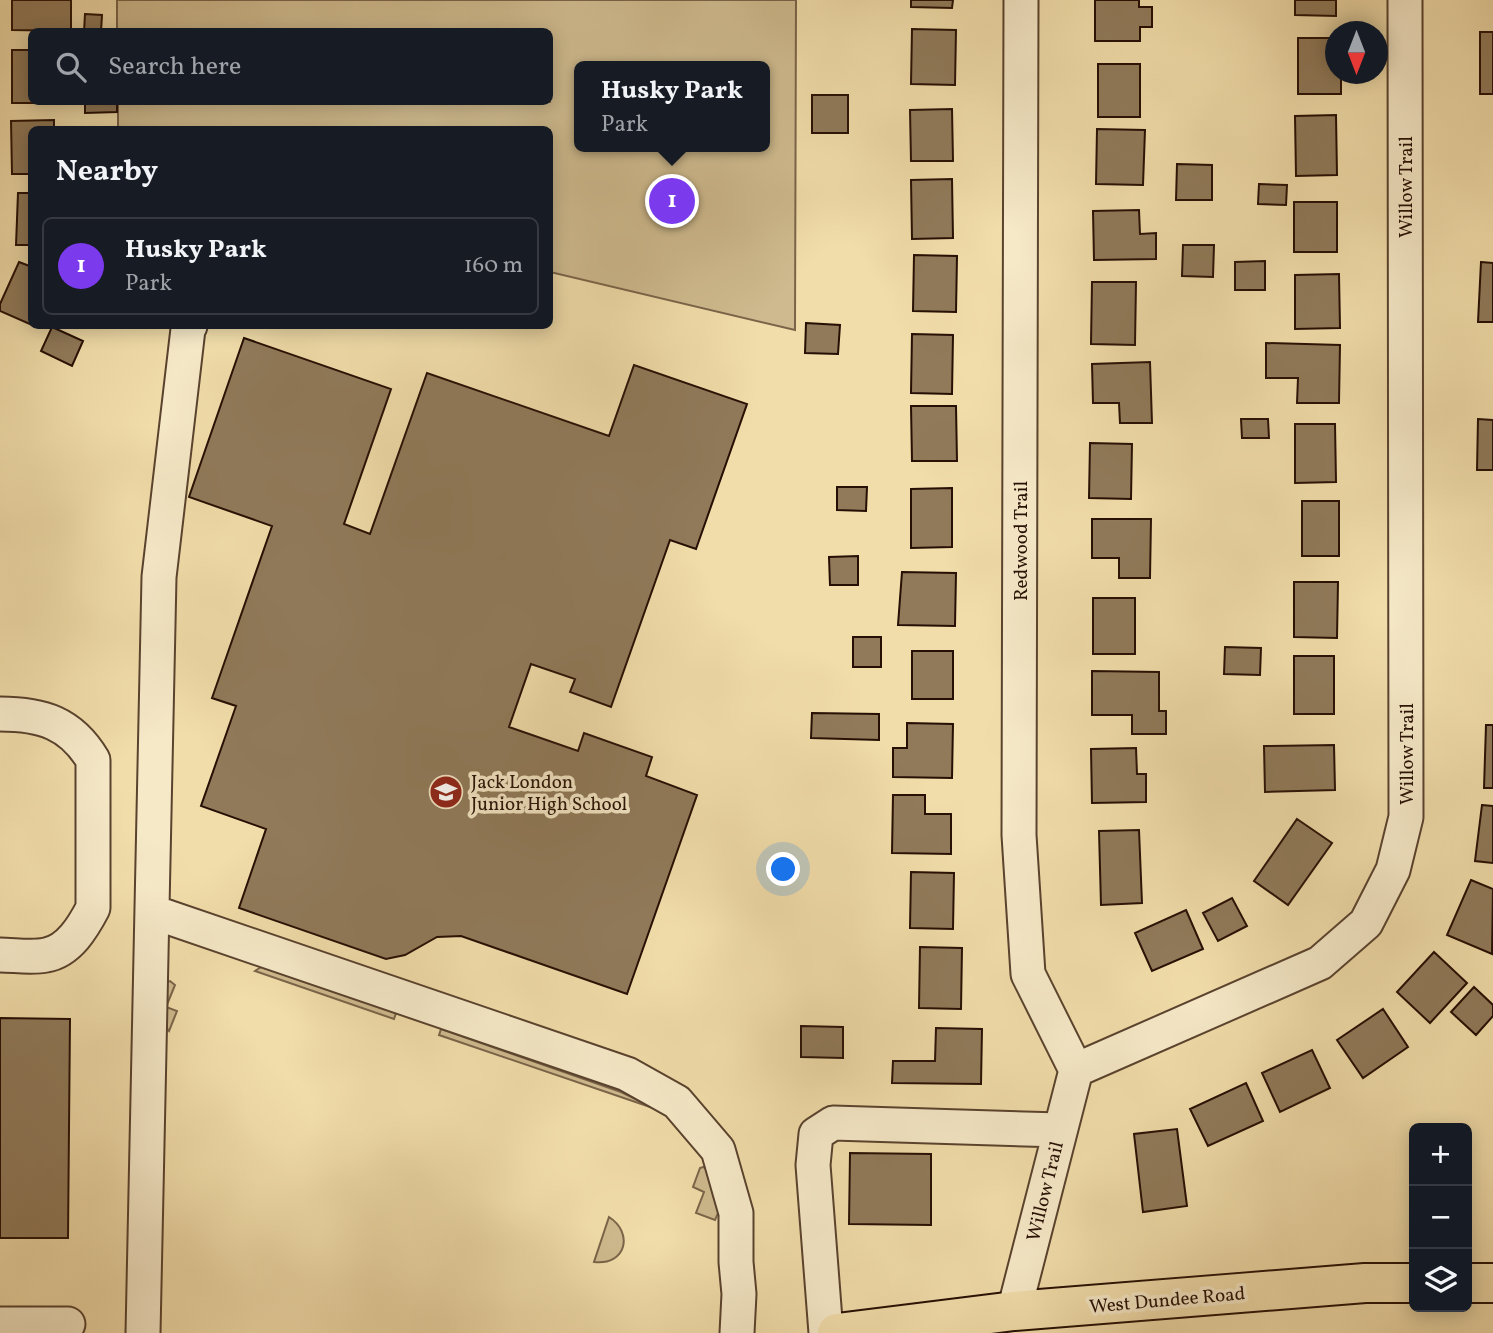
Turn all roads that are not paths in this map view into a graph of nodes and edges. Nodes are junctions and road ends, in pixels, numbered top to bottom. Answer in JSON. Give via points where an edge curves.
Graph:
{"nodes":[{"id":1,"x":1021,"y":0,"type":"edge"},
{"id":2,"x":1405,"y":0,"type":"edge"},
{"id":3,"x":188,"y":329,"type":"edge"},
{"id":4,"x":0,"y":714,"type":"edge"},
{"id":5,"x":153,"y":912,"type":"junction"},
{"id":6,"x":0,"y":955,"type":"edge"},
{"id":7,"x":1076,"y":1070,"type":"junction"},
{"id":8,"x":1060,"y":1130,"type":"junction"},
{"id":9,"x":1409,"y":1283,"type":"edge"},
{"id":10,"x":1472,"y":1283,"type":"edge"},
{"id":11,"x":1493,"y":1283,"type":"edge"},
{"id":12,"x":1014,"y":1311,"type":"junction"},
{"id":13,"x":0,"y":1324,"type":"edge"},
{"id":14,"x":68,"y":1324,"type":"dead end"},
{"id":15,"x":143,"y":1333,"type":"edge"},
{"id":16,"x":737,"y":1333,"type":"edge"},
{"id":17,"x":827,"y":1333,"type":"edge"},
{"id":18,"x":838,"y":1333,"type":"edge"}],
"edges":[{"from":1,"to":7,"type":"street","name":"Redwood Trail","via":[[1019,835],[1028,974]]},
{"from":2,"to":7,"type":"street","name":"Willow Trail","via":[[1406,817],[1393,870],[1366,923],[1320,963]]},
{"from":3,"to":5,"type":"street","via":[[159,577]]},
{"from":4,"to":6,"type":"street","via":[[44,719],[65,728],[93,760],[93,908],[82,930],[47,955]]},
{"from":5,"to":15,"type":"street"},
{"from":5,"to":16,"type":"street","via":[[627,1074],[677,1102],[718,1150],[736,1213]]},
{"from":7,"to":8,"type":"street","name":"Willow Trail"},
{"from":8,"to":12,"type":"street","name":"Willow Trail"},
{"from":8,"to":17,"type":"street","via":[[833,1123],[816,1134],[813,1165]]},
{"from":9,"to":12,"type":"main road","name":"West Dundee Road"},
{"from":10,"to":11,"type":"main road"},
{"from":12,"to":18,"type":"main road","name":"West Dundee Road"},
{"from":13,"to":14,"type":"street"}]}
